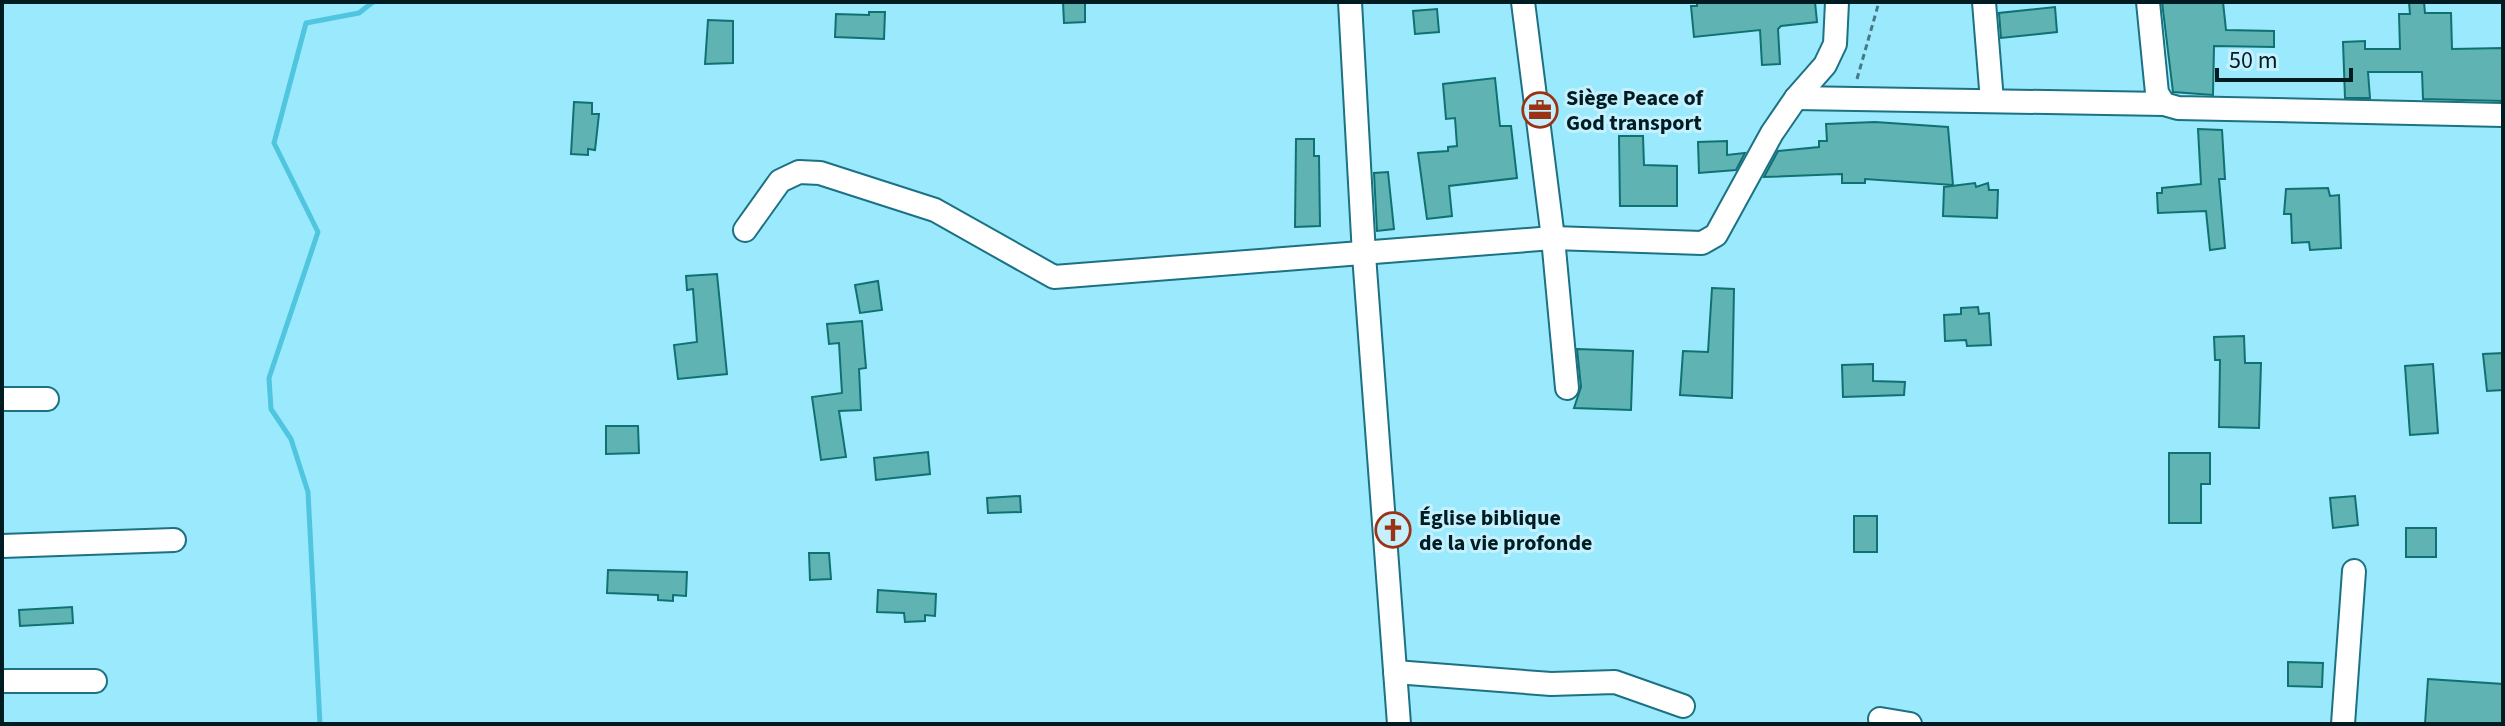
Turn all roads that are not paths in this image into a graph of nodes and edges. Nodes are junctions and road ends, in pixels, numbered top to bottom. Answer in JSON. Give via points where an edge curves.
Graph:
{"nodes":[{"id":1,"x":1350,"y":2,"type":"edge"},
{"id":2,"x":1523,"y":2,"type":"edge"},
{"id":3,"x":1837,"y":2,"type":"edge"},
{"id":4,"x":1984,"y":2,"type":"edge"},
{"id":5,"x":2148,"y":2,"type":"edge"},
{"id":6,"x":1796,"y":98,"type":"junction"},
{"id":7,"x":1992,"y":101,"type":"junction"},
{"id":8,"x":2164,"y":104,"type":"junction"},
{"id":9,"x":2503,"y":115,"type":"edge"},
{"id":10,"x":745,"y":230,"type":"dead end"},
{"id":11,"x":1553,"y":238,"type":"junction"},
{"id":12,"x":1364,"y":255,"type":"junction"},
{"id":13,"x":1567,"y":388,"type":"dead end"},
{"id":14,"x":2,"y":399,"type":"edge"},
{"id":15,"x":47,"y":399,"type":"dead end"},
{"id":16,"x":174,"y":540,"type":"dead end"},
{"id":17,"x":2,"y":546,"type":"edge"},
{"id":18,"x":2354,"y":571,"type":"dead end"},
{"id":19,"x":1395,"y":672,"type":"junction"},
{"id":20,"x":2,"y":681,"type":"edge"},
{"id":21,"x":95,"y":681,"type":"dead end"},
{"id":22,"x":1683,"y":706,"type":"dead end"},
{"id":23,"x":1880,"y":719,"type":"dead end"},
{"id":24,"x":1399,"y":724,"type":"edge"},
{"id":25,"x":1910,"y":724,"type":"edge"},
{"id":26,"x":2343,"y":724,"type":"edge"}],
"edges":[{"from":1,"to":12,"type":"street"},
{"from":2,"to":11,"type":"street"},
{"from":3,"to":6,"type":"street","via":[[1835,44],[1825,65]]},
{"from":4,"to":7,"type":"street"},
{"from":5,"to":8,"type":"street","via":[[2157,93]]},
{"from":6,"to":7,"type":"street"},
{"from":6,"to":11,"type":"street","via":[[1716,235],[1702,243]]},
{"from":7,"to":8,"type":"street"},
{"from":8,"to":9,"type":"street"},
{"from":10,"to":12,"type":"street","via":[[780,181],[799,172],[820,173],[935,210],[1054,277]]},
{"from":11,"to":12,"type":"street"},
{"from":11,"to":13,"type":"street"},
{"from":12,"to":19,"type":"street"},
{"from":14,"to":15,"type":"street"},
{"from":16,"to":17,"type":"street"},
{"from":18,"to":26,"type":"street"},
{"from":19,"to":22,"type":"street","via":[[1551,684],[1615,682]]},
{"from":19,"to":24,"type":"street"},
{"from":20,"to":21,"type":"street"},
{"from":23,"to":25,"type":"street"}]}
